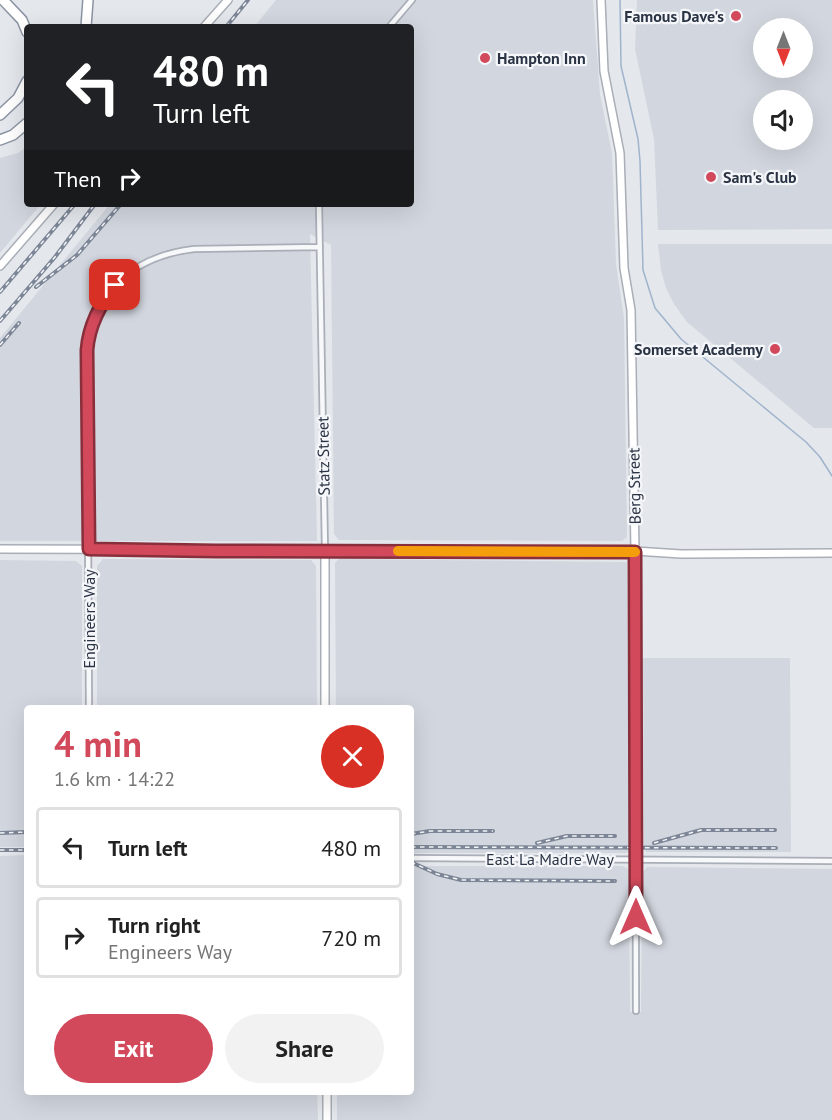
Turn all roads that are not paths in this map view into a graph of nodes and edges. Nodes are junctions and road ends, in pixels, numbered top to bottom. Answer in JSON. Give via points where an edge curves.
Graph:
{"nodes":[{"id":1,"x":3,"y":0,"type":"edge"},
{"id":2,"x":88,"y":0,"type":"edge"},
{"id":3,"x":228,"y":0,"type":"edge"},
{"id":4,"x":412,"y":0,"type":"edge"},
{"id":5,"x":601,"y":0,"type":"edge"},
{"id":6,"x":86,"y":24,"type":"edge"},
{"id":7,"x":207,"y":24,"type":"edge"},
{"id":8,"x":392,"y":24,"type":"edge"},
{"id":9,"x":24,"y":25,"type":"edge"},
{"id":10,"x":24,"y":87,"type":"edge"},
{"id":11,"x":0,"y":115,"type":"edge"},
{"id":12,"x":24,"y":126,"type":"edge"},
{"id":13,"x":0,"y":140,"type":"edge"},
{"id":14,"x":51,"y":207,"type":"edge"},
{"id":15,"x":320,"y":207,"type":"edge"},
{"id":16,"x":320,"y":248,"type":"junction"},
{"id":17,"x":1,"y":263,"type":"edge"},
{"id":18,"x":0,"y":549,"type":"edge"},
{"id":19,"x":89,"y":549,"type":"junction"},
{"id":20,"x":325,"y":551,"type":"junction"},
{"id":21,"x":635,"y":552,"type":"junction"},
{"id":22,"x":832,"y":553,"type":"edge"},
{"id":23,"x":89,"y":705,"type":"edge"},
{"id":24,"x":325,"y":705,"type":"edge"},
{"id":25,"x":414,"y":858,"type":"edge"},
{"id":26,"x":636,"y":860,"type":"junction"},
{"id":27,"x":832,"y":861,"type":"edge"},
{"id":28,"x":636,"y":1011,"type":"dead end"},
{"id":29,"x":327,"y":1095,"type":"edge"},
{"id":30,"x":327,"y":1120,"type":"edge"}],
"edges":[{"from":1,"to":9,"type":"highway"},
{"from":2,"to":6,"type":"highway"},
{"from":3,"to":7,"type":"street"},
{"from":4,"to":8,"type":"street"},
{"from":5,"to":21,"type":"street","name":"Berg Street","via":[[604,71],[620,153],[624,268],[631,309]]},
{"from":10,"to":11,"type":"highway"},
{"from":12,"to":13,"type":"highway"},
{"from":14,"to":17,"type":"street"},
{"from":15,"to":16,"type":"street","name":"Statz Street"},
{"from":16,"to":19,"type":"street","name":"Engineers Way","via":[[173,252],[136,267],[115,285],[100,305],[87,350]]},
{"from":16,"to":20,"type":"street","name":"Statz Street"},
{"from":18,"to":19,"type":"street"},
{"from":19,"to":20,"type":"street"},
{"from":19,"to":23,"type":"street","name":"Engineers Way"},
{"from":20,"to":21,"type":"street"},
{"from":20,"to":24,"type":"street","name":"Statz Street"},
{"from":21,"to":22,"type":"street"},
{"from":21,"to":26,"type":"street","name":"Berg Street"},
{"from":25,"to":26,"type":"street","name":"East La Madre Way"},
{"from":26,"to":27,"type":"street","name":"East La Madre Way"},
{"from":26,"to":28,"type":"street","name":"Berg Street"},
{"from":29,"to":30,"type":"street"}]}
